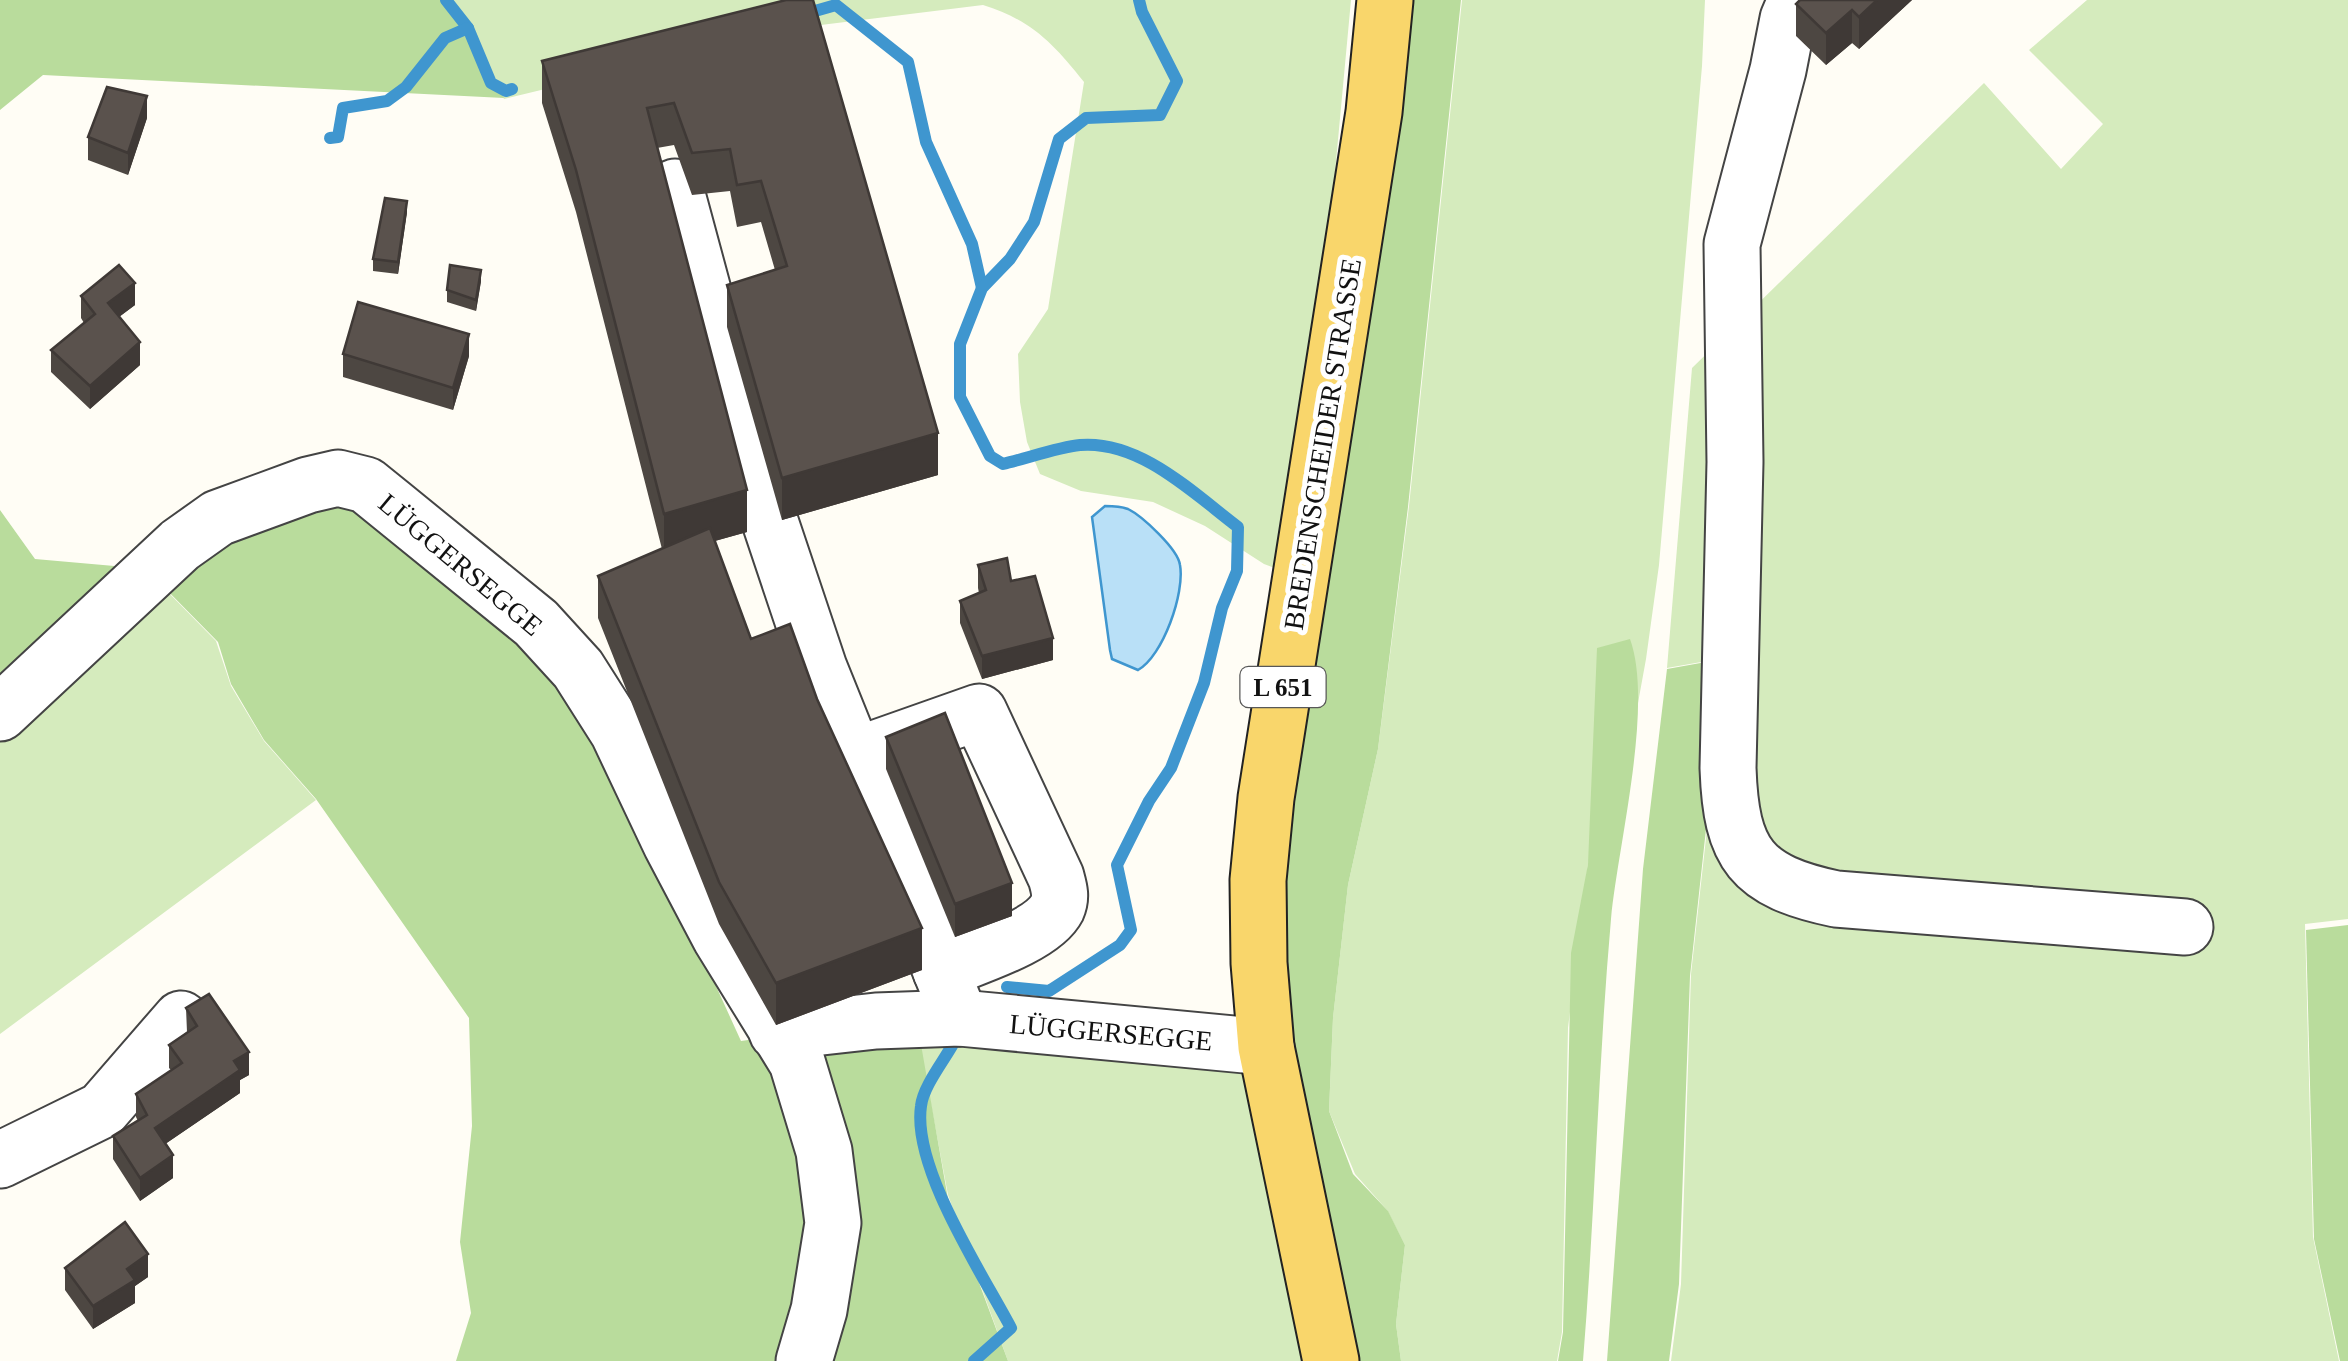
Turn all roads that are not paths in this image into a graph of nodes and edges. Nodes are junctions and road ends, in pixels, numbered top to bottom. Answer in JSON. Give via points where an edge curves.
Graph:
{"nodes":[{"id":1,"x":1385,"y":0,"type":"edge"},
{"id":2,"x":1796,"y":0,"type":"edge"},
{"id":3,"x":675,"y":188,"type":"dead end"},
{"id":4,"x":0,"y":714,"type":"edge"},
{"id":5,"x":855,"y":756,"type":"junction"},
{"id":6,"x":2185,"y":927,"type":"dead end"},
{"id":7,"x":950,"y":995,"type":"junction"},
{"id":8,"x":181,"y":1020,"type":"dead end"},
{"id":9,"x":778,"y":1032,"type":"junction"},
{"id":10,"x":1266,"y":1047,"type":"junction"},
{"id":11,"x":0,"y":1160,"type":"edge"},
{"id":12,"x":804,"y":1361,"type":"edge"},
{"id":13,"x":1331,"y":1361,"type":"edge"}],
"edges":[{"from":1,"to":10,"type":"main road","name":"BREDENSCHEIDER STRASSE","number":"L 651","via":[[1371,131],[1266,798],[1258,880]]},
{"from":2,"to":6,"type":"street","via":[[1732,244],[1728,768],[1738,838],[1769,878],[1800,892]]},
{"from":3,"to":5,"type":"street","via":[[746,450]]},
{"from":4,"to":9,"type":"street","name":"LÜGGERSEGGE","via":[[198,530],[324,479],[366,486],[536,623],[578,669]]},
{"from":5,"to":7,"type":"street"},
{"from":5,"to":7,"type":"street","via":[[979,712],[1056,877],[1056,910]]},
{"from":7,"to":9,"type":"street","name":"LÜGGERSEGGE","via":[[876,1021]]},
{"from":7,"to":10,"type":"street","name":"LÜGGERSEGGE"},
{"from":8,"to":11,"type":"street","via":[[102,1110]]},
{"from":9,"to":12,"type":"street","name":"LÜGGERSEGGE","via":[[805,1081],[833,1223]]},
{"from":10,"to":13,"type":"main road","name":"BREDENSCHEIDER STRASSE","number":"L 651"}]}
